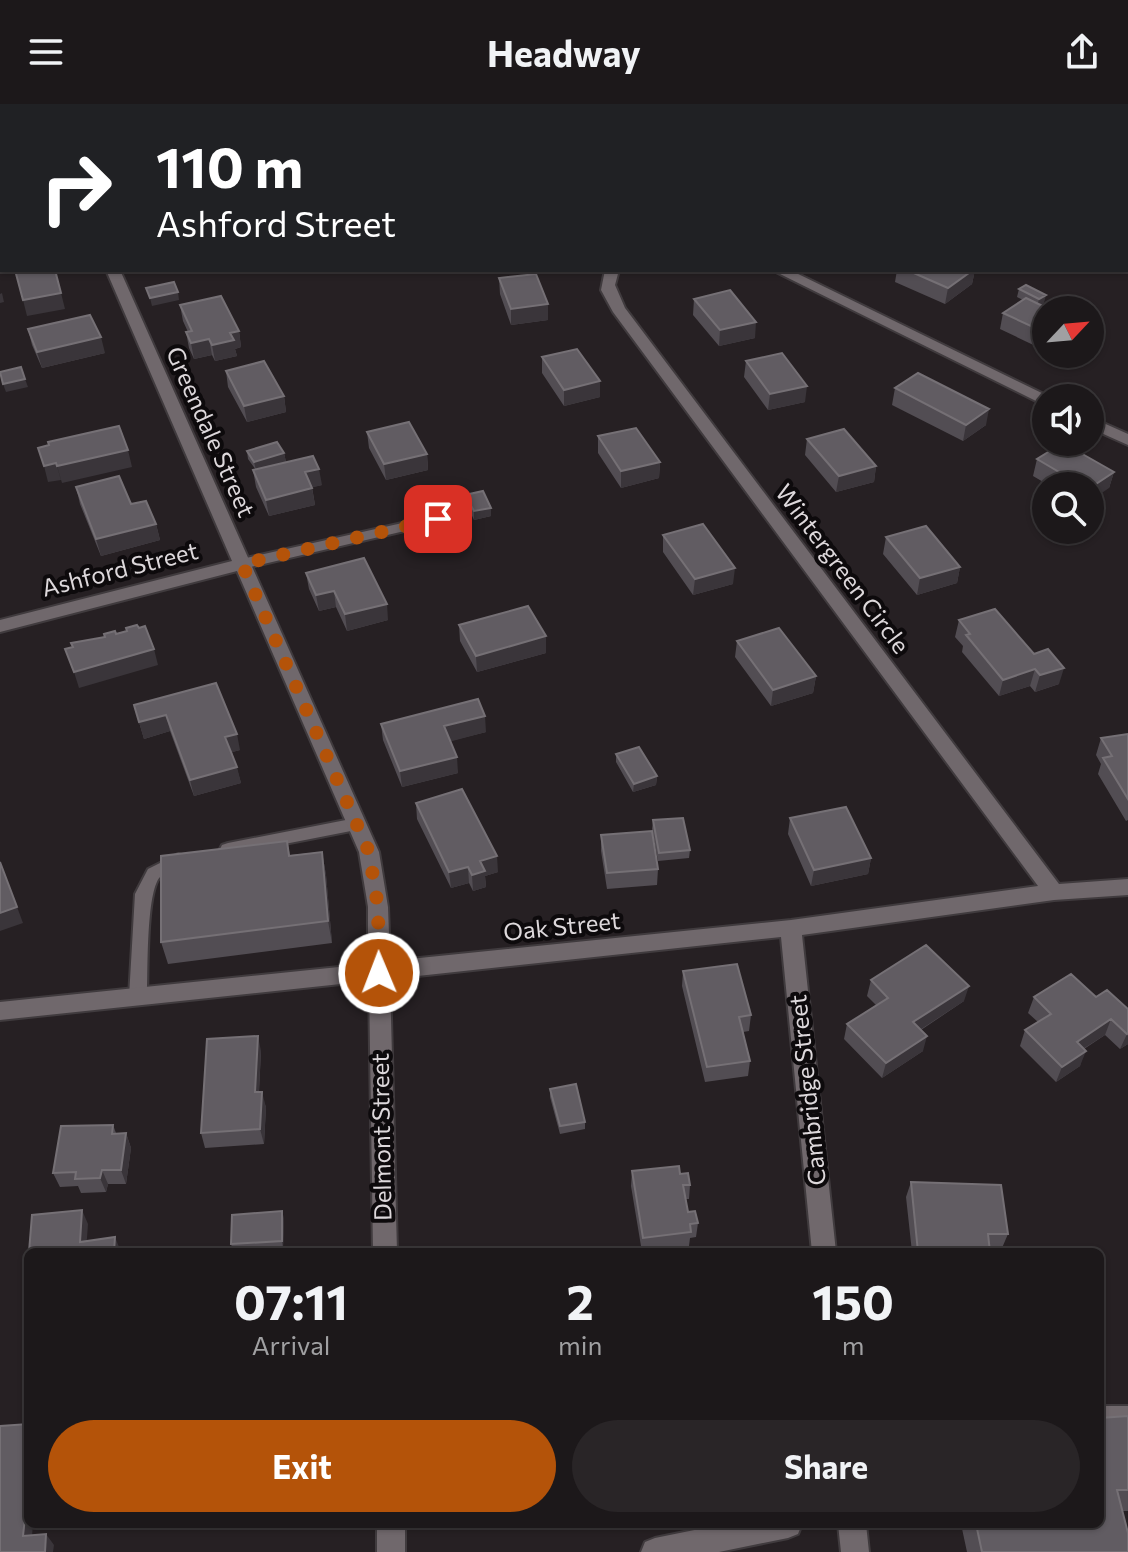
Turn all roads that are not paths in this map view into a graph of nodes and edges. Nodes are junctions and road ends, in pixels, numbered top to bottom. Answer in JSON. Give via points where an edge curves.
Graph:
{"nodes":[{"id":1,"x":114,"y":272,"type":"edge"},
{"id":2,"x":611,"y":272,"type":"edge"},
{"id":3,"x":783,"y":272,"type":"edge"},
{"id":4,"x":1032,"y":393,"type":"edge"},
{"id":5,"x":1104,"y":429,"type":"edge"},
{"id":6,"x":1128,"y":440,"type":"edge"},
{"id":7,"x":438,"y":519,"type":"dead end"},
{"id":8,"x":242,"y":564,"type":"junction"},
{"id":9,"x":0,"y":626,"type":"edge"},
{"id":10,"x":356,"y":824,"type":"junction"},
{"id":11,"x":1128,"y":887,"type":"edge"},
{"id":12,"x":1054,"y":892,"type":"junction"},
{"id":13,"x":791,"y":928,"type":"junction"},
{"id":14,"x":379,"y":973,"type":"junction"},
{"id":15,"x":138,"y":997,"type":"junction"},
{"id":16,"x":0,"y":1011,"type":"edge"},
{"id":17,"x":385,"y":1248,"type":"edge"},
{"id":18,"x":824,"y":1248,"type":"edge"},
{"id":19,"x":1104,"y":1416,"type":"edge"},
{"id":20,"x":1128,"y":1416,"type":"edge"},
{"id":21,"x":391,"y":1528,"type":"edge"},
{"id":22,"x":769,"y":1528,"type":"edge"},
{"id":23,"x":852,"y":1528,"type":"edge"},
{"id":24,"x":391,"y":1552,"type":"edge"},
{"id":25,"x":655,"y":1552,"type":"edge"},
{"id":26,"x":855,"y":1552,"type":"edge"}],
"edges":[{"from":1,"to":8,"type":"street","name":"Greendale Street"},
{"from":2,"to":12,"type":"street","name":"Wintergreen Circle","via":[[607,291],[618,309]]},
{"from":3,"to":4,"type":"street"},
{"from":5,"to":6,"type":"street"},
{"from":7,"to":8,"type":"lane","name":"Ashford Street"},
{"from":8,"to":9,"type":"street","name":"Ashford Street"},
{"from":8,"to":10,"type":"street","name":"Greendale Street"},
{"from":10,"to":14,"type":"street","name":"Greendale Street","via":[[369,852],[378,907]]},
{"from":10,"to":15,"type":"lane","via":[[181,858],[154,873],[143,894]]},
{"from":11,"to":12,"type":"street","name":"Oak Street"},
{"from":12,"to":13,"type":"street","name":"Oak Street"},
{"from":13,"to":14,"type":"street","name":"Oak Street"},
{"from":13,"to":18,"type":"street","name":"Cambridge Street"},
{"from":14,"to":15,"type":"street","name":"Oak Street"},
{"from":14,"to":17,"type":"street","name":"Delmont Street"},
{"from":15,"to":16,"type":"street","name":"Oak Street"},
{"from":19,"to":20,"type":"lane"},
{"from":21,"to":24,"type":"street"},
{"from":22,"to":25,"type":"street"},
{"from":23,"to":26,"type":"street"}]}
